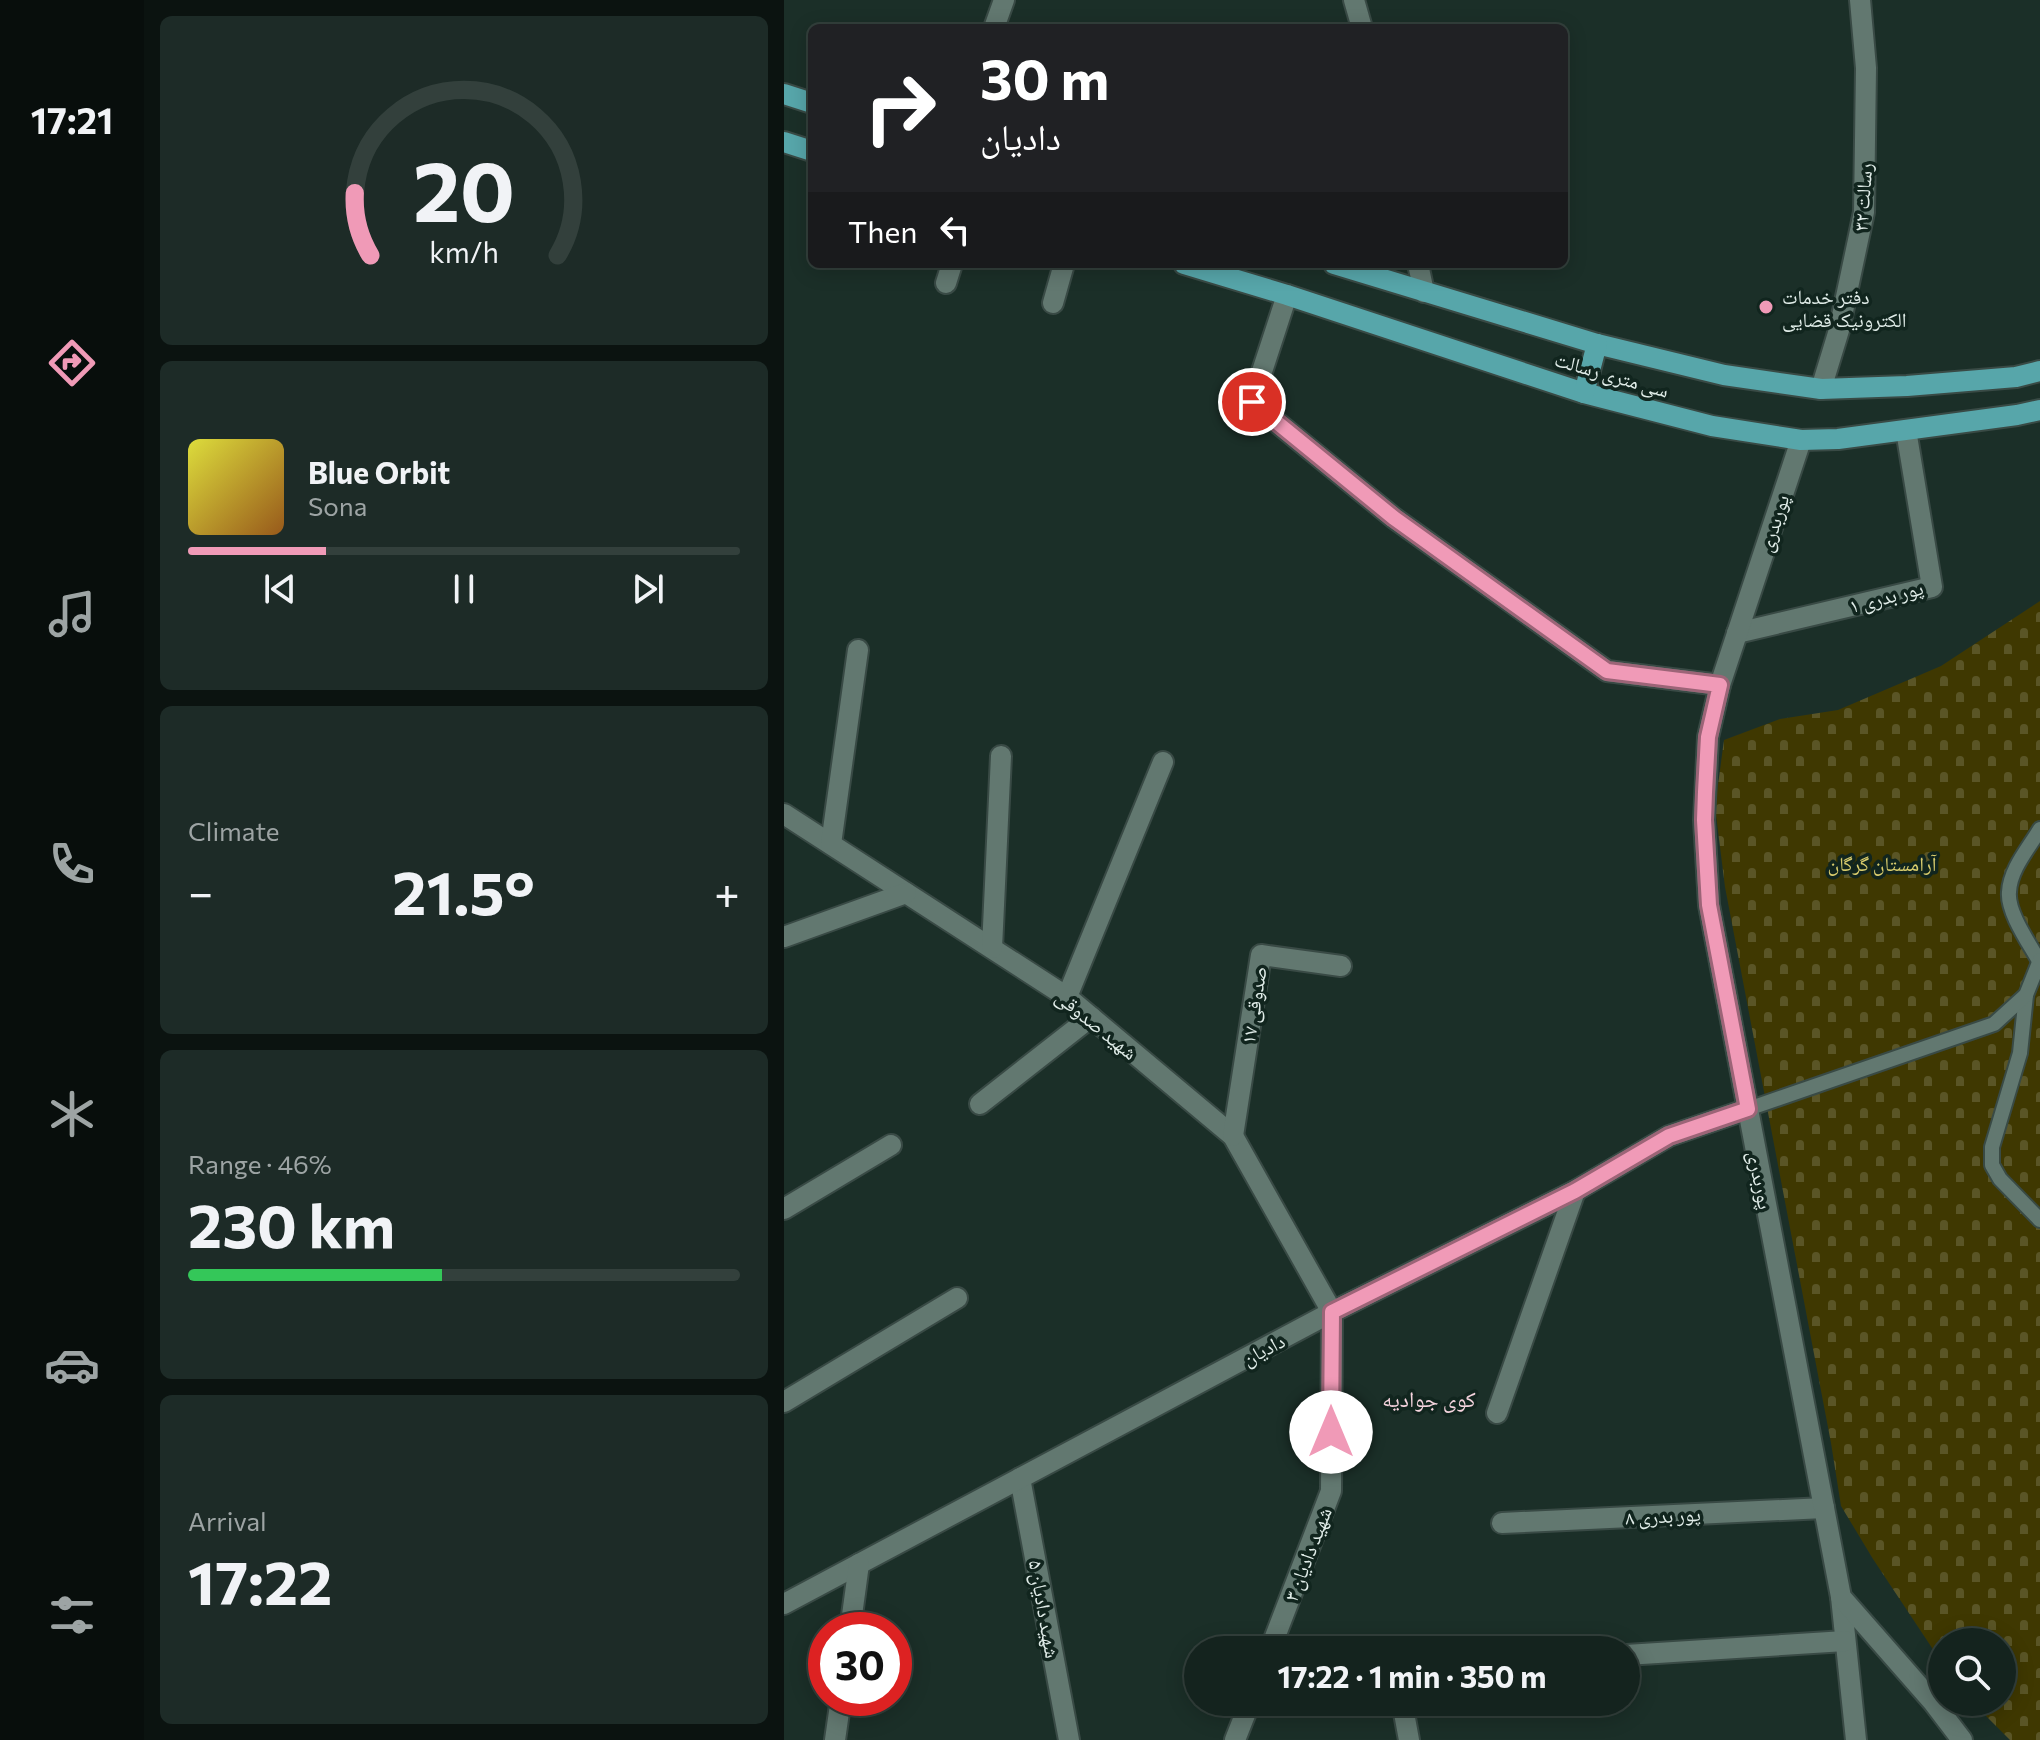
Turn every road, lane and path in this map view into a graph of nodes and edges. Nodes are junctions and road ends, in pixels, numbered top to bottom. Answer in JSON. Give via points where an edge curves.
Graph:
{"nodes":[{"id":1,"x":1004,"y":0,"type":"edge"},
{"id":2,"x":1354,"y":0,"type":"edge"},
{"id":3,"x":1860,"y":0,"type":"edge"},
{"id":4,"x":995,"y":24,"type":"edge"},
{"id":5,"x":1361,"y":24,"type":"edge"},
{"id":6,"x":784,"y":94,"type":"edge"},
{"id":7,"x":808,"y":102,"type":"edge"},
{"id":8,"x":784,"y":142,"type":"edge"},
{"id":9,"x":808,"y":150,"type":"edge"},
{"id":10,"x":1063,"y":268,"type":"edge"},
{"id":11,"x":1197,"y":268,"type":"edge"},
{"id":12,"x":1347,"y":268,"type":"edge"},
{"id":13,"x":1419,"y":268,"type":"edge"},
{"id":14,"x":1424,"y":292,"type":"junction"},
{"id":15,"x":1287,"y":295,"type":"junction"},
{"id":16,"x":1053,"y":303,"type":"dead end"},
{"id":17,"x":1597,"y":344,"type":"junction"},
{"id":18,"x":2040,"y":371,"type":"edge"},
{"id":19,"x":1821,"y":389,"type":"junction"},
{"id":20,"x":1584,"y":393,"type":"junction"},
{"id":21,"x":2040,"y":410,"type":"edge"},
{"id":22,"x":1906,"y":430,"type":"junction"},
{"id":23,"x":1801,"y":440,"type":"junction"},
{"id":24,"x":1737,"y":633,"type":"junction"},
{"id":25,"x":858,"y":650,"type":"dead end"},
{"id":26,"x":1720,"y":685,"type":"junction"},
{"id":27,"x":1001,"y":756,"type":"dead end"},
{"id":28,"x":1163,"y":762,"type":"dead end"},
{"id":29,"x":784,"y":814,"type":"edge"},
{"id":30,"x":2040,"y":829,"type":"edge"},
{"id":31,"x":831,"y":844,"type":"junction"},
{"id":32,"x":906,"y":893,"type":"junction"},
{"id":33,"x":784,"y":937,"type":"edge"},
{"id":34,"x":992,"y":948,"type":"junction"},
{"id":35,"x":2039,"y":961,"type":"edge"},
{"id":36,"x":1341,"y":966,"type":"dead end"},
{"id":37,"x":2026,"y":995,"type":"junction"},
{"id":38,"x":1067,"y":997,"type":"junction"},
{"id":39,"x":1091,"y":1017,"type":"junction"},
{"id":40,"x":980,"y":1104,"type":"dead end"},
{"id":41,"x":1748,"y":1109,"type":"junction"},
{"id":42,"x":1233,"y":1136,"type":"junction"},
{"id":43,"x":891,"y":1145,"type":"dead end"},
{"id":44,"x":1575,"y":1191,"type":"junction"},
{"id":45,"x":784,"y":1209,"type":"edge"},
{"id":46,"x":2040,"y":1220,"type":"edge"},
{"id":47,"x":957,"y":1298,"type":"dead end"},
{"id":48,"x":1332,"y":1312,"type":"junction"},
{"id":49,"x":784,"y":1402,"type":"edge"},
{"id":50,"x":1497,"y":1413,"type":"dead end"},
{"id":51,"x":1020,"y":1478,"type":"junction"},
{"id":52,"x":1824,"y":1508,"type":"junction"},
{"id":53,"x":1502,"y":1523,"type":"dead end"},
{"id":54,"x":859,"y":1564,"type":"junction"},
{"id":55,"x":1841,"y":1597,"type":"junction"},
{"id":56,"x":784,"y":1604,"type":"edge"},
{"id":57,"x":852,"y":1612,"type":"edge"},
{"id":58,"x":1275,"y":1636,"type":"edge"},
{"id":59,"x":1845,"y":1641,"type":"junction"},
{"id":60,"x":1640,"y":1654,"type":"edge"},
{"id":61,"x":838,"y":1716,"type":"edge"},
{"id":62,"x":1244,"y":1716,"type":"edge"},
{"id":63,"x":1405,"y":1716,"type":"edge"},
{"id":64,"x":835,"y":1740,"type":"edge"},
{"id":65,"x":1069,"y":1740,"type":"edge"},
{"id":66,"x":1235,"y":1740,"type":"edge"},
{"id":67,"x":1409,"y":1740,"type":"edge"},
{"id":68,"x":1856,"y":1740,"type":"edge"},
{"id":69,"x":1962,"y":1740,"type":"edge"}],
"edges":[{"from":1,"to":4,"type":"street"},
{"from":2,"to":5,"type":"street"},
{"from":3,"to":19,"type":"street","name":"۳۲ رسالت","via":[[1866,68],[1864,212]]},
{"from":6,"to":7,"type":"main road"},
{"from":8,"to":9,"type":"main road"},
{"from":10,"to":16,"type":"street"},
{"from":11,"to":15,"type":"main road","name":"سی متری رسالت"},
{"from":12,"to":14,"type":"main road","name":"سی متری رسالت"},
{"from":13,"to":14,"type":"street"},
{"from":14,"to":17,"type":"main road","name":"سی متری رسالت"},
{"from":15,"to":20,"type":"main road","name":"سی متری رسالت"},
{"from":15,"to":26,"type":"street","via":[[1252,402],[1394,518],[1607,671]]},
{"from":17,"to":19,"type":"main road","name":"سی متری رسالت","via":[[1724,375]]},
{"from":17,"to":20,"type":"main road"},
{"from":18,"to":19,"type":"main road","name":"سی متری رسالت","via":[[1907,386]]},
{"from":20,"to":23,"type":"main road","name":"سی متری رسالت","via":[[1712,426]]},
{"from":21,"to":22,"type":"main road","name":"سی متری رسالت"},
{"from":22,"to":23,"type":"main road","name":"سی متری رسالت"},
{"from":22,"to":24,"type":"street","name":"پور بدری ۱","via":[[1932,587]]},
{"from":23,"to":24,"type":"street","name":"پوربدری"},
{"from":24,"to":26,"type":"street","name":"پوربدری"},
{"from":25,"to":31,"type":"street"},
{"from":26,"to":41,"type":"street","name":"پوربدری","via":[[1708,737],[1708,891]]},
{"from":27,"to":34,"type":"street"},
{"from":28,"to":38,"type":"street"},
{"from":29,"to":31,"type":"street","name":"شهید صدوقی"},
{"from":30,"to":35,"type":"lane","via":[[2015,870],[2009,892],[2011,909]]},
{"from":31,"to":32,"type":"street","name":"شهید صدوقی"},
{"from":32,"to":33,"type":"street"},
{"from":32,"to":34,"type":"street","name":"شهید صدوقی"},
{"from":34,"to":38,"type":"street","name":"شهید صدوقی"},
{"from":35,"to":37,"type":"lane"},
{"from":36,"to":42,"type":"street","name":"۱۷ صدوقی","via":[[1261,955]]},
{"from":37,"to":41,"type":"lane","via":[[1994,1024]]},
{"from":37,"to":46,"type":"lane","via":[[2020,1053],[1992,1147],[1992,1165]]},
{"from":38,"to":39,"type":"street","name":"شهید صدوقی"},
{"from":39,"to":40,"type":"street"},
{"from":39,"to":42,"type":"street","name":"شهید صدوقی"},
{"from":41,"to":44,"type":"street","name":"دادیان","via":[[1669,1136]]},
{"from":41,"to":52,"type":"street","name":"پوربدری"},
{"from":42,"to":48,"type":"street","name":"شهید صدوقی"},
{"from":43,"to":45,"type":"street"},
{"from":44,"to":48,"type":"street","name":"دادیان"},
{"from":44,"to":50,"type":"street"},
{"from":47,"to":49,"type":"street"},
{"from":48,"to":51,"type":"street","name":"دادیان"},
{"from":48,"to":58,"type":"street","name":"۳ شهید دادیان","via":[[1331,1491]]},
{"from":51,"to":54,"type":"street","name":"دادیان"},
{"from":51,"to":65,"type":"street","name":"۵ شهید دادیان"},
{"from":52,"to":53,"type":"street","name":"پور بدری ۸"},
{"from":52,"to":55,"type":"street","name":"پوربدری"},
{"from":54,"to":56,"type":"street","name":"دادیان"},
{"from":54,"to":57,"type":"street"},
{"from":55,"to":59,"type":"street","name":"پوربدری"},
{"from":55,"to":69,"type":"street"},
{"from":59,"to":60,"type":"street"},
{"from":59,"to":68,"type":"street","name":"پوربدری"},
{"from":61,"to":64,"type":"street"},
{"from":62,"to":66,"type":"street"},
{"from":63,"to":67,"type":"street"}]}
